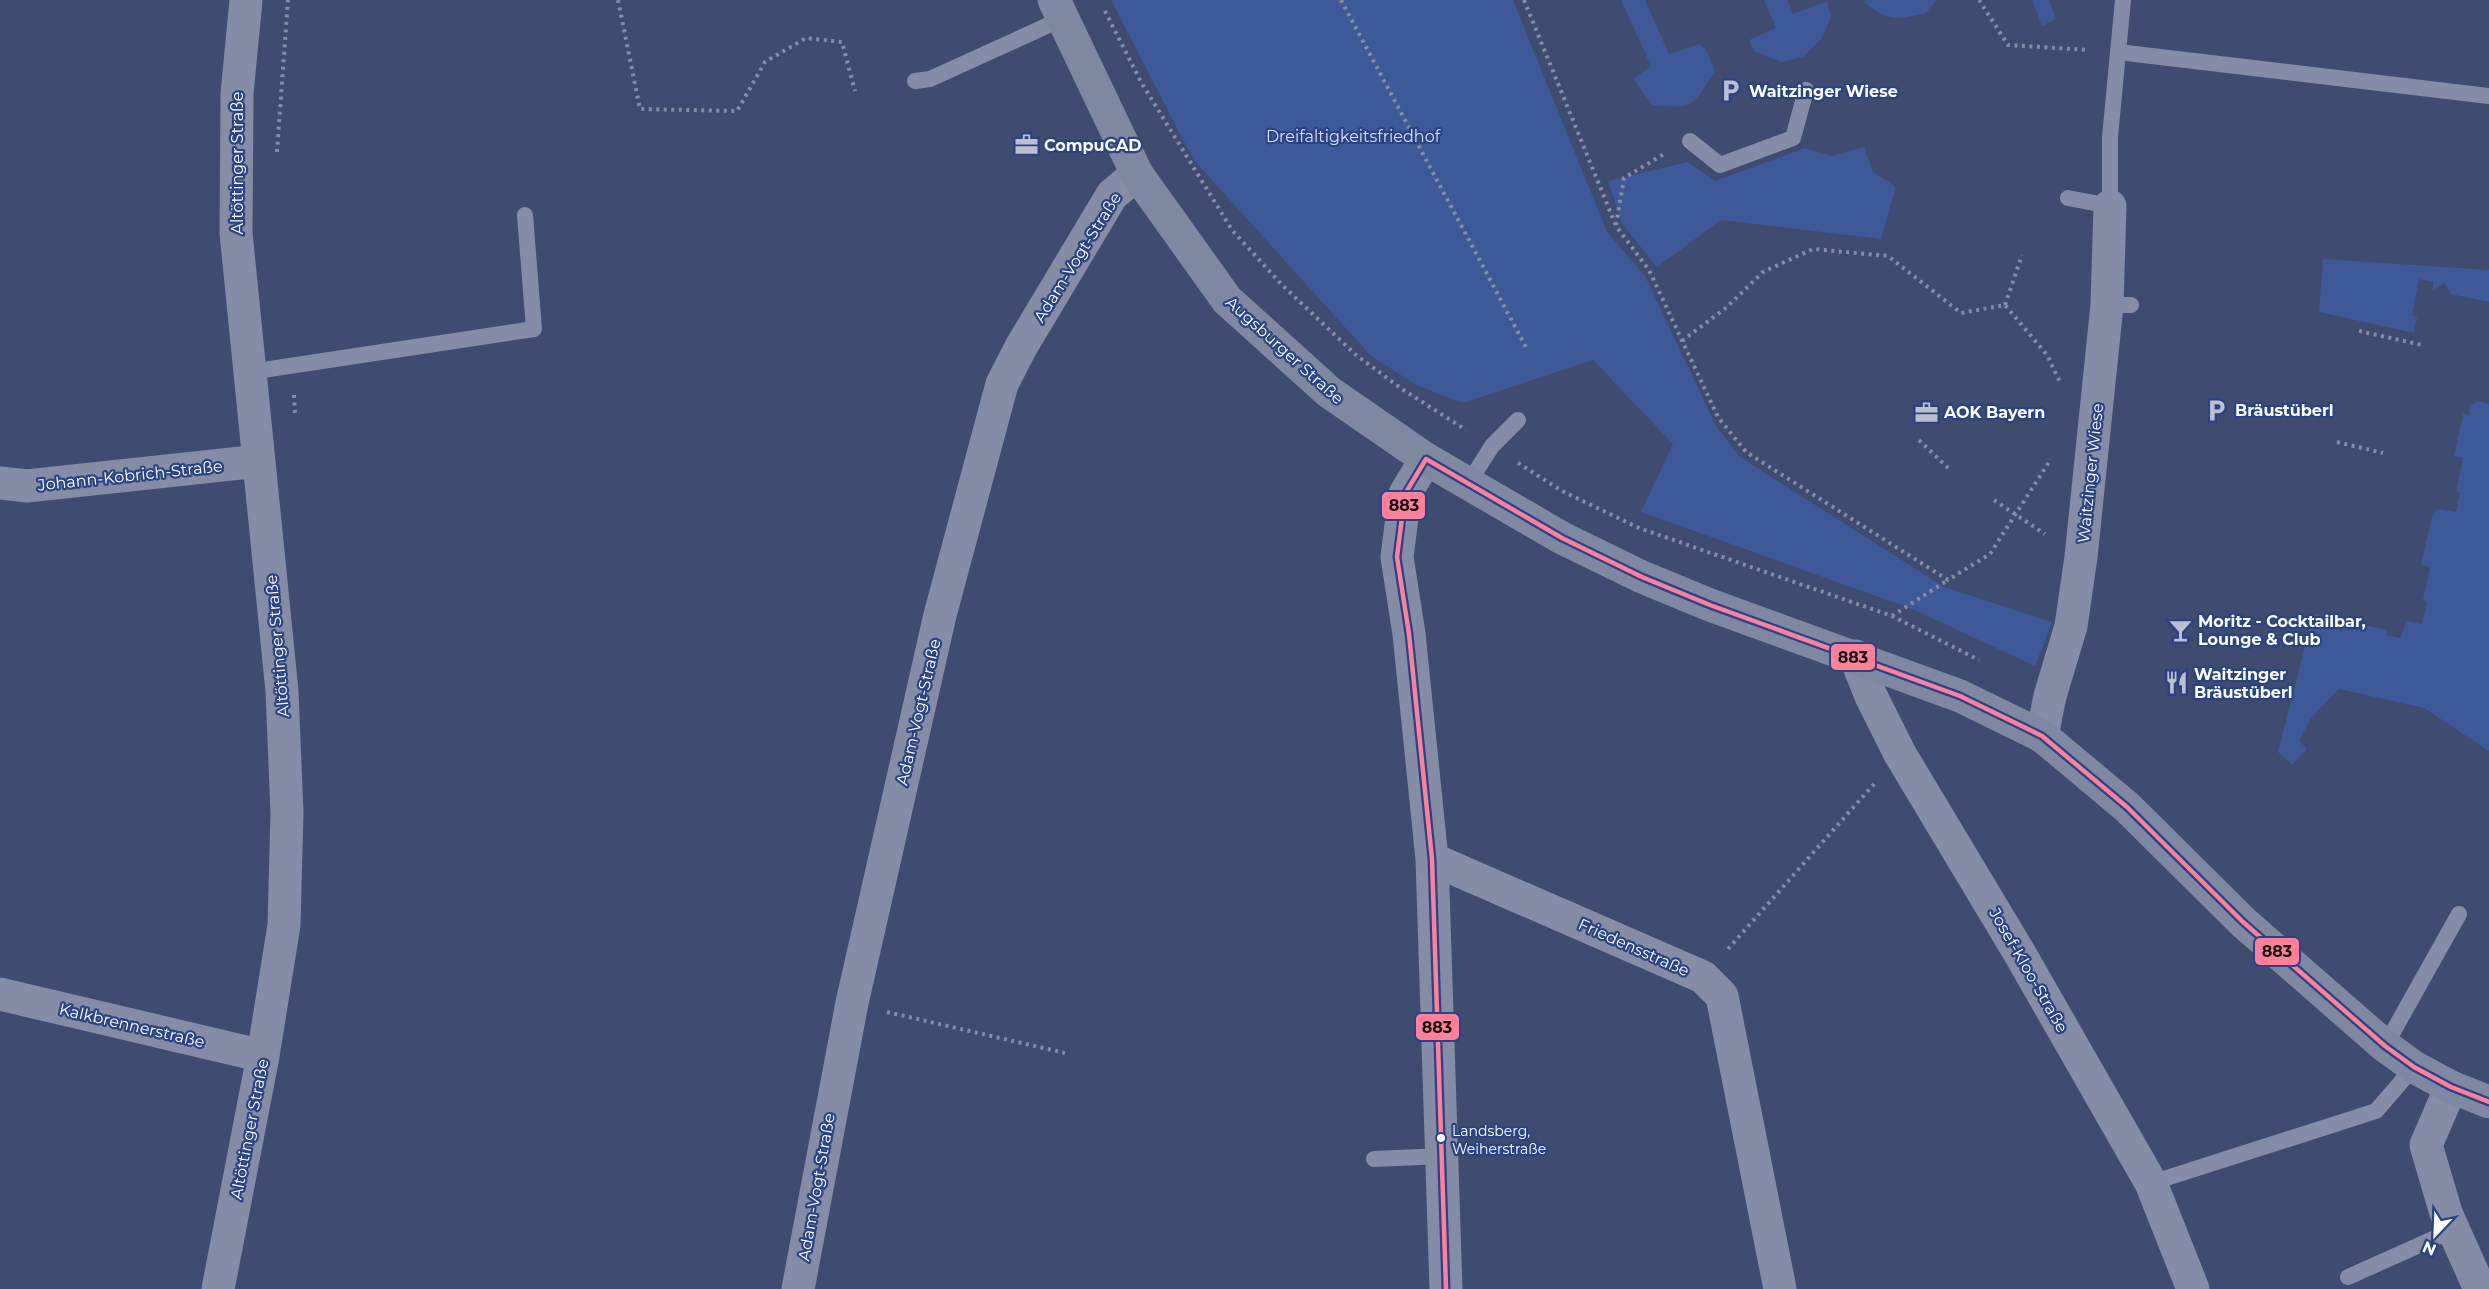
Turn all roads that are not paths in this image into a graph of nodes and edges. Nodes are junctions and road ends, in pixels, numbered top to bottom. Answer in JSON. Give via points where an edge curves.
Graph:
{"nodes":[{"id":1,"x":246,"y":0,"type":"edge"},
{"id":2,"x":2123,"y":0,"type":"edge"},
{"id":3,"x":1059,"y":9,"type":"edge"},
{"id":4,"x":2118,"y":52,"type":"junction"},
{"id":5,"x":915,"y":81,"type":"dead end"},
{"id":6,"x":1806,"y":90,"type":"dead end"},
{"id":7,"x":2489,"y":96,"type":"edge"},
{"id":8,"x":1690,"y":141,"type":"dead end"},
{"id":9,"x":1137,"y":174,"type":"junction"},
{"id":10,"x":2068,"y":198,"type":"dead end"},
{"id":11,"x":2110,"y":206,"type":"junction"},
{"id":12,"x":525,"y":215,"type":"dead end"},
{"id":13,"x":250,"y":372,"type":"junction"},
{"id":14,"x":1518,"y":420,"type":"dead end"},
{"id":15,"x":1426,"y":459,"type":"junction"},
{"id":16,"x":260,"y":461,"type":"junction"},
{"id":17,"x":0,"y":483,"type":"edge"},
{"id":18,"x":1468,"y":484,"type":"junction"},
{"id":19,"x":1855,"y":656,"type":"junction"},
{"id":20,"x":2043,"y":736,"type":"junction"},
{"id":21,"x":1432,"y":859,"type":"junction"},
{"id":22,"x":2459,"y":914,"type":"dead end"},
{"id":23,"x":0,"y":993,"type":"edge"},
{"id":24,"x":2385,"y":1046,"type":"junction"},
{"id":25,"x":263,"y":1056,"type":"junction"},
{"id":26,"x":2414,"y":1067,"type":"junction"},
{"id":27,"x":2451,"y":1087,"type":"junction"},
{"id":28,"x":2489,"y":1102,"type":"edge"},
{"id":29,"x":1443,"y":1156,"type":"junction"},
{"id":30,"x":1374,"y":1159,"type":"dead end"},
{"id":31,"x":2151,"y":1183,"type":"junction"},
{"id":32,"x":2454,"y":1230,"type":"junction"},
{"id":33,"x":2348,"y":1277,"type":"dead end"},
{"id":34,"x":218,"y":1289,"type":"edge"},
{"id":35,"x":798,"y":1289,"type":"edge"},
{"id":36,"x":1446,"y":1289,"type":"edge"},
{"id":37,"x":1780,"y":1289,"type":"edge"},
{"id":38,"x":2193,"y":1289,"type":"edge"},
{"id":39,"x":2480,"y":1289,"type":"edge"}],
"edges":[{"from":1,"to":13,"type":"street","name":"Altöttinger Straße","via":[[237,94],[236,232]]},
{"from":2,"to":4,"type":"lane"},
{"from":3,"to":5,"type":"lane","via":[[930,79]]},
{"from":3,"to":9,"type":"street","name":"Augsburger Straße"},
{"from":4,"to":7,"type":"lane"},
{"from":4,"to":11,"type":"lane","via":[[2110,137]]},
{"from":6,"to":8,"type":"lane","via":[[1793,138],[1720,165]]},
{"from":9,"to":15,"type":"street","name":"Augsburger Straße","via":[[1227,300],[1329,392]]},
{"from":9,"to":35,"type":"street","name":"Adam-Vogt-Straße","via":[[1112,195],[1002,384],[940,615],[852,1003]]},
{"from":10,"to":11,"type":"lane"},
{"from":11,"to":20,"type":"street","name":"Waitzinger Wiese","via":[[2119,305],[2071,626],[2050,696]]},
{"from":12,"to":13,"type":"lane","via":[[534,330]]},
{"from":13,"to":16,"type":"street","name":"Altöttinger Straße"},
{"from":14,"to":18,"type":"lane","via":[[1492,446]]},
{"from":15,"to":18,"type":"street","name":"Augsburger Straße"},
{"from":15,"to":21,"type":"street","via":[[1405,494],[1397,557],[1409,634]]},
{"from":16,"to":17,"type":"street","name":"Johann-Kobrich-Straße","via":[[27,486]]},
{"from":16,"to":25,"type":"street","name":"Altöttinger Straße","via":[[282,691],[287,813],[284,925]]},
{"from":18,"to":19,"type":"street","name":"Augsburger Straße","via":[[1562,538],[1642,577]]},
{"from":19,"to":20,"type":"street","name":"Augsburger Straße","via":[[1960,696]]},
{"from":19,"to":31,"type":"street","name":"Josef-Kloo-Straße","via":[[1900,754]]},
{"from":20,"to":24,"type":"street","name":"Augsburger Straße","via":[[2127,807],[2243,922]]},
{"from":21,"to":29,"type":"street"},
{"from":21,"to":37,"type":"street","name":"Friedensstraße","via":[[1703,977],[1722,996]]},
{"from":22,"to":24,"type":"lane"},
{"from":23,"to":25,"type":"street","name":"Kalkbrennerstraße"},
{"from":24,"to":26,"type":"street","name":"Augsburger Straße"},
{"from":25,"to":34,"type":"street","name":"Altöttinger Straße"},
{"from":26,"to":27,"type":"street","name":"Augsburger Straße"},
{"from":26,"to":31,"type":"lane","via":[[2376,1111]]},
{"from":27,"to":28,"type":"street","name":"Augsburger Straße"},
{"from":27,"to":32,"type":"street","via":[[2426,1145],[2445,1213]]},
{"from":29,"to":30,"type":"lane"},
{"from":29,"to":36,"type":"street"},
{"from":31,"to":38,"type":"street","name":"Josef-Kloo-Straße"},
{"from":32,"to":33,"type":"lane"},
{"from":32,"to":39,"type":"street"}]}
